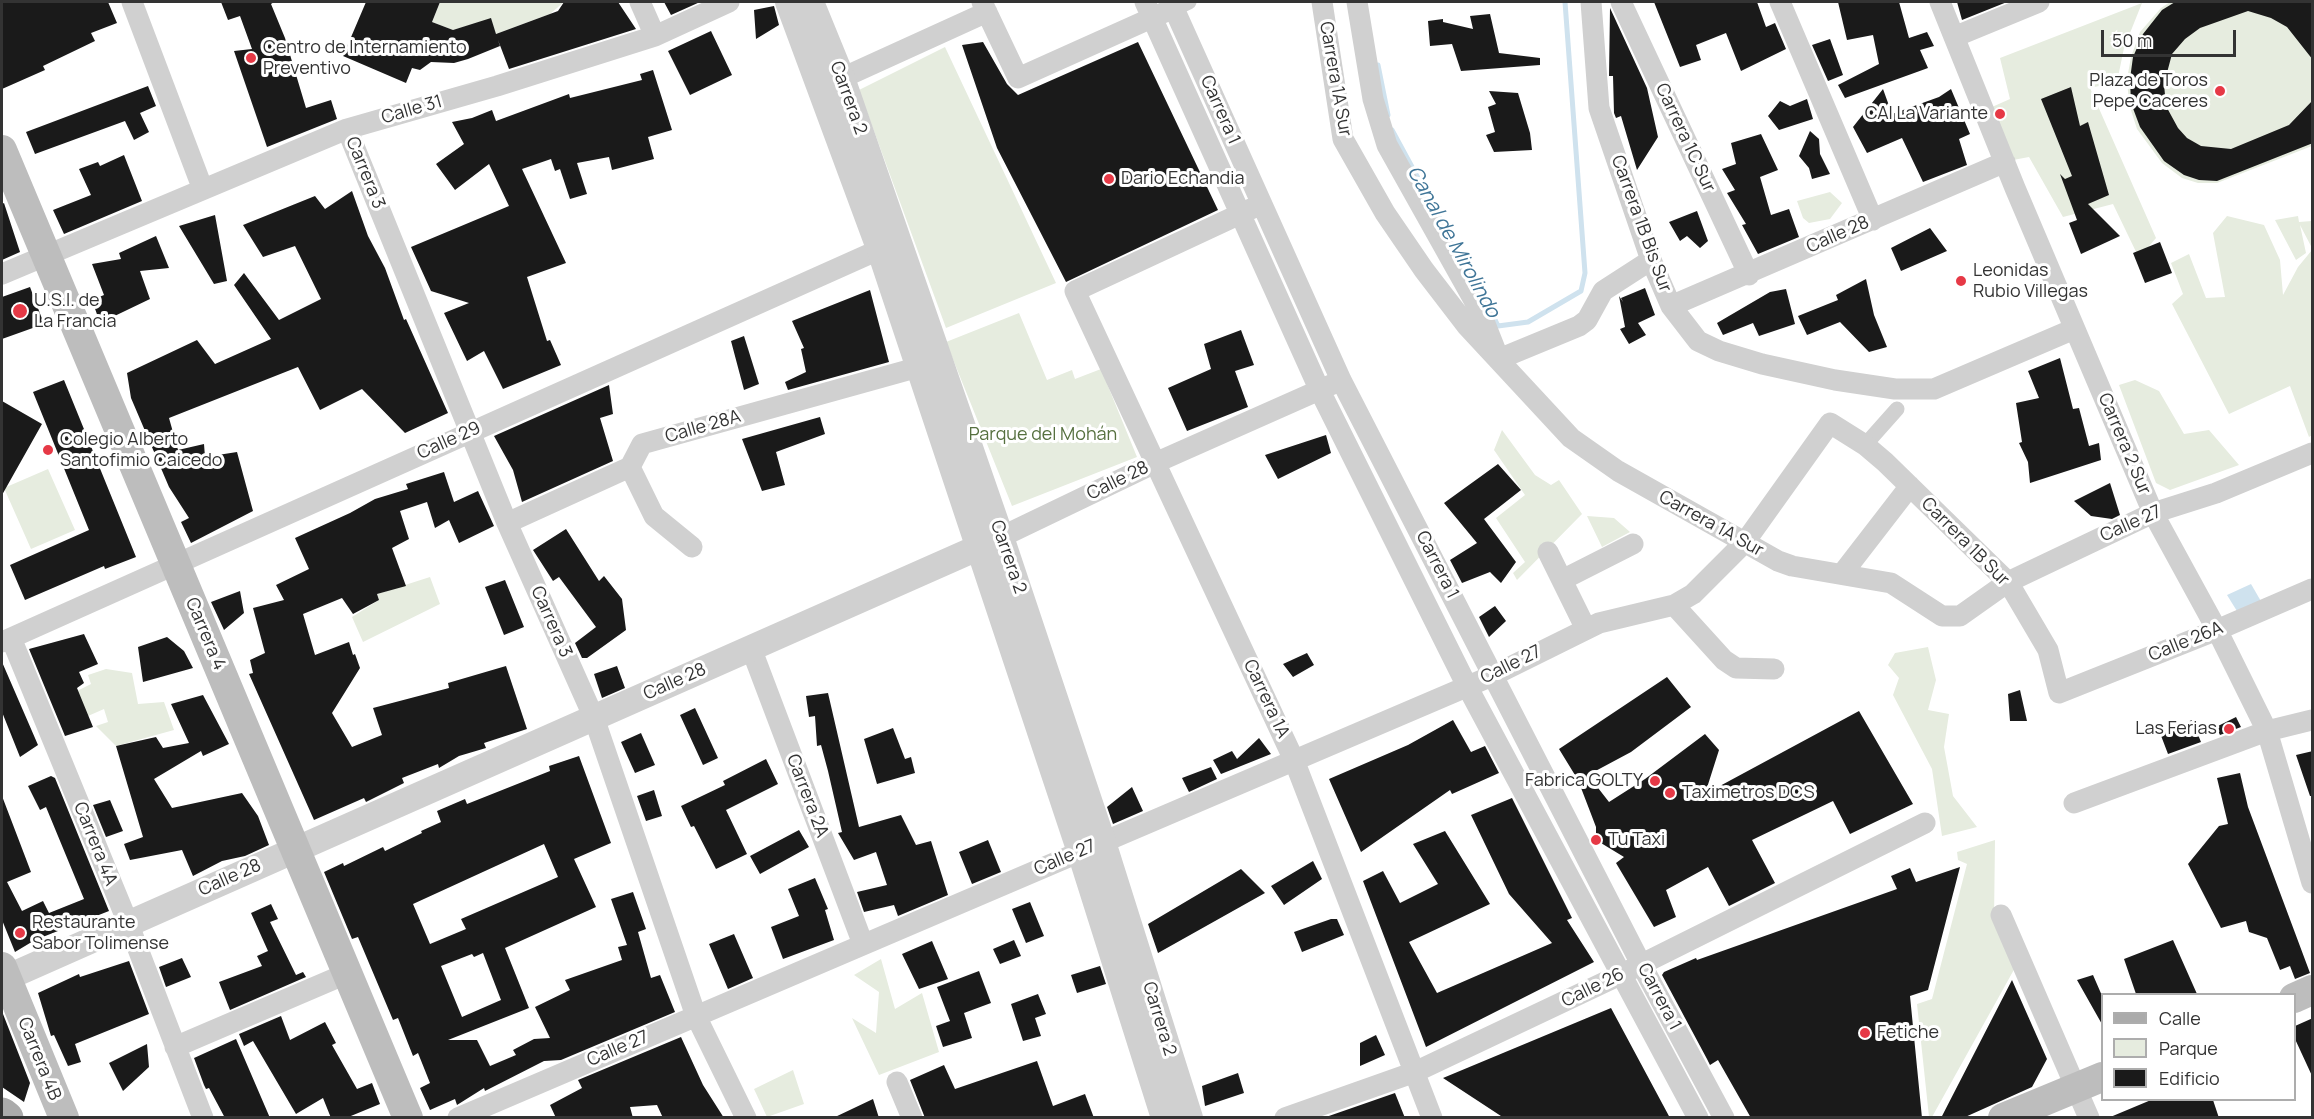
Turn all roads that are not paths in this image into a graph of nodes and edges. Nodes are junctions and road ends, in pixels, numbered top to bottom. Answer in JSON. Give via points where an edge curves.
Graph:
{"nodes":[{"id":1,"x":132,"y":2,"type":"edge"},
{"id":2,"x":640,"y":2,"type":"edge"},
{"id":3,"x":729,"y":2,"type":"edge"},
{"id":4,"x":788,"y":2,"type":"edge"},
{"id":5,"x":811,"y":2,"type":"edge"},
{"id":6,"x":1322,"y":2,"type":"edge"},
{"id":7,"x":1357,"y":2,"type":"edge"},
{"id":8,"x":1591,"y":2,"type":"edge"},
{"id":9,"x":1621,"y":2,"type":"edge"},
{"id":10,"x":1780,"y":2,"type":"edge"},
{"id":11,"x":1940,"y":2,"type":"edge"},
{"id":12,"x":2039,"y":2,"type":"edge"},
{"id":13,"x":1178,"y":4,"type":"edge"},
{"id":14,"x":985,"y":7,"type":"edge"},
{"id":15,"x":1149,"y":10,"type":"edge"},
{"id":16,"x":655,"y":36,"type":"junction"},
{"id":17,"x":1954,"y":37,"type":"junction"},
{"id":18,"x":842,"y":78,"type":"junction"},
{"id":19,"x":347,"y":129,"type":"junction"},
{"id":20,"x":2,"y":150,"type":"edge"},
{"id":21,"x":2005,"y":162,"type":"junction"},
{"id":22,"x":202,"y":187,"type":"junction"},
{"id":23,"x":1262,"y":204,"type":"junction"},
{"id":24,"x":1242,"y":212,"type":"junction"},
{"id":25,"x":1873,"y":220,"type":"junction"},
{"id":26,"x":888,"y":245,"type":"junction"},
{"id":27,"x":46,"y":256,"type":"junction"},
{"id":28,"x":1651,"y":260,"type":"junction"},
{"id":29,"x":2,"y":274,"type":"edge"},
{"id":30,"x":1749,"y":275,"type":"junction"},
{"id":31,"x":1671,"y":306,"type":"junction"},
{"id":32,"x":2074,"y":329,"type":"junction"},
{"id":33,"x":1499,"y":359,"type":"junction"},
{"id":34,"x":919,"y":367,"type":"junction"},
{"id":35,"x":1341,"y":380,"type":"junction"},
{"id":36,"x":1320,"y":391,"type":"junction"},
{"id":37,"x":1897,"y":409,"type":"dead end"},
{"id":38,"x":470,"y":432,"type":"junction"},
{"id":39,"x":1865,"y":445,"type":"junction"},
{"id":40,"x":2313,"y":453,"type":"edge"},
{"id":41,"x":1155,"y":463,"type":"junction"},
{"id":42,"x":630,"y":467,"type":"junction"},
{"id":43,"x":1910,"y":486,"type":"junction"},
{"id":44,"x":2153,"y":513,"type":"junction"},
{"id":45,"x":507,"y":523,"type":"junction"},
{"id":46,"x":990,"y":542,"type":"junction"},
{"id":47,"x":1745,"y":542,"type":"junction"},
{"id":48,"x":1633,"y":544,"type":"dead end"},
{"id":49,"x":692,"y":547,"type":"dead end"},
{"id":50,"x":1548,"y":552,"type":"dead end"},
{"id":51,"x":176,"y":564,"type":"junction"},
{"id":52,"x":1842,"y":574,"type":"junction"},
{"id":53,"x":1562,"y":580,"type":"junction"},
{"id":54,"x":2008,"y":582,"type":"junction"},
{"id":55,"x":2313,"y":590,"type":"edge"},
{"id":56,"x":1674,"y":605,"type":"junction"},
{"id":57,"x":1960,"y":616,"type":"joint"},
{"id":58,"x":1586,"y":629,"type":"junction"},
{"id":59,"x":2217,"y":630,"type":"junction"},
{"id":60,"x":6,"y":640,"type":"edge"},
{"id":61,"x":752,"y":648,"type":"junction"},
{"id":62,"x":1774,"y":669,"type":"dead end"},
{"id":63,"x":1494,"y":675,"type":"junction"},
{"id":64,"x":1048,"y":676,"type":"junction"},
{"id":65,"x":1025,"y":686,"type":"junction"},
{"id":66,"x":1467,"y":686,"type":"junction"},
{"id":67,"x":2059,"y":693,"type":"joint"},
{"id":68,"x":594,"y":718,"type":"junction"},
{"id":69,"x":2313,"y":720,"type":"edge"},
{"id":70,"x":2267,"y":731,"type":"junction"},
{"id":71,"x":1294,"y":760,"type":"junction"},
{"id":72,"x":2074,"y":802,"type":"dead end"},
{"id":73,"x":1925,"y":824,"type":"dead end"},
{"id":74,"x":1103,"y":842,"type":"junction"},
{"id":75,"x":296,"y":849,"type":"junction"},
{"id":76,"x":1080,"y":852,"type":"junction"},
{"id":77,"x":2313,"y":883,"type":"edge"},
{"id":78,"x":2001,"y":915,"type":"dead end"},
{"id":79,"x":128,"y":923,"type":"junction"},
{"id":80,"x":863,"y":944,"type":"junction"},
{"id":81,"x":1641,"y":964,"type":"junction"},
{"id":82,"x":4,"y":972,"type":"edge"},
{"id":83,"x":348,"y":974,"type":"junction"},
{"id":84,"x":1622,"y":974,"type":"junction"},
{"id":85,"x":2313,"y":990,"type":"edge"},
{"id":86,"x":2296,"y":998,"type":"edge"},
{"id":87,"x":696,"y":1016,"type":"junction"},
{"id":88,"x":175,"y":1047,"type":"junction"},
{"id":89,"x":1415,"y":1072,"type":"junction"},
{"id":90,"x":897,"y":1082,"type":"dead end"},
{"id":91,"x":2089,"y":1083,"type":"edge"},
{"id":92,"x":2,"y":1114,"type":"edge"},
{"id":93,"x":7,"y":1118,"type":"edge"},
{"id":94,"x":64,"y":1118,"type":"edge"},
{"id":95,"x":203,"y":1118,"type":"edge"},
{"id":96,"x":408,"y":1118,"type":"edge"},
{"id":97,"x":458,"y":1118,"type":"edge"},
{"id":98,"x":746,"y":1118,"type":"edge"},
{"id":99,"x":912,"y":1118,"type":"edge"},
{"id":100,"x":1164,"y":1118,"type":"edge"},
{"id":101,"x":1190,"y":1118,"type":"edge"},
{"id":102,"x":1285,"y":1118,"type":"edge"},
{"id":103,"x":1432,"y":1118,"type":"edge"},
{"id":104,"x":1698,"y":1118,"type":"edge"},
{"id":105,"x":1724,"y":1118,"type":"edge"},
{"id":106,"x":2003,"y":1118,"type":"edge"},
{"id":107,"x":2089,"y":1118,"type":"edge"}],
"edges":[{"from":1,"to":22,"type":"street"},
{"from":2,"to":16,"type":"street"},
{"from":3,"to":16,"type":"street","name":"Calle 31"},
{"from":4,"to":26,"type":"street","name":"Carrera 2"},
{"from":5,"to":18,"type":"street","name":"Carrera 2"},
{"from":6,"to":33,"type":"street","name":"Carrera 1A Sur","via":[[1343,139],[1424,270],[1467,326]]},
{"from":7,"to":33,"type":"street","name":"Carrera 1A Sur","via":[[1373,99],[1387,145],[1480,311]]},
{"from":8,"to":28,"type":"street","name":"Carrera 1B Bis Sur","via":[[1599,108]]},
{"from":9,"to":30,"type":"street","name":"Carrera 1C Sur"},
{"from":10,"to":25,"type":"street"},
{"from":11,"to":17,"type":"street","name":"Carrera 2 Sur"},
{"from":12,"to":17,"type":"street"},
{"from":13,"to":15,"type":"street"},
{"from":13,"to":23,"type":"street","name":"Carrera 1"},
{"from":14,"to":15,"type":"street","via":[[1018,78]]},
{"from":14,"to":18,"type":"street"},
{"from":15,"to":24,"type":"street","name":"Carrera 1"},
{"from":16,"to":19,"type":"street","name":"Calle 31"},
{"from":17,"to":21,"type":"street","name":"Carrera 2 Sur"},
{"from":18,"to":26,"type":"street","name":"Carrera 2"},
{"from":19,"to":22,"type":"street","name":"Calle 31"},
{"from":19,"to":38,"type":"street","name":"Carrera 3"},
{"from":20,"to":27,"type":"main road","name":"Carrera 4"},
{"from":21,"to":25,"type":"street","name":"Calle 28"},
{"from":21,"to":32,"type":"street","name":"Carrera 2 Sur"},
{"from":22,"to":27,"type":"street","name":"Calle 31"},
{"from":23,"to":24,"type":"street"},
{"from":23,"to":35,"type":"street","name":"Carrera 1"},
{"from":24,"to":36,"type":"street","name":"Carrera 1"},
{"from":24,"to":41,"type":"street","name":"Carrera 1A","via":[[1075,291]]},
{"from":25,"to":30,"type":"street","name":"Calle 28"},
{"from":26,"to":34,"type":"street","name":"Carrera 2"},
{"from":26,"to":38,"type":"street","name":"Calle 29"},
{"from":26,"to":46,"type":"street","name":"Carrera 2"},
{"from":27,"to":29,"type":"street","name":"Calle 31"},
{"from":27,"to":51,"type":"main road","name":"Carrera 4"},
{"from":28,"to":31,"type":"street","name":"Carrera 1B Bis Sur"},
{"from":28,"to":33,"type":"street","via":[[1603,291],[1587,320],[1579,326]]},
{"from":30,"to":31,"type":"street","name":"Calle 28"},
{"from":31,"to":32,"type":"street","name":"Carrera 1B Bis Sur","via":[[1698,341],[1719,351],[1835,380],[1895,389],[1934,389]]},
{"from":32,"to":44,"type":"street","name":"Carrera 2 Sur"},
{"from":33,"to":47,"type":"street","name":"Carrera 1A Sur","via":[[1571,438],[1618,471]]},
{"from":34,"to":42,"type":"street","name":"Calle 28A","via":[[642,444]]},
{"from":34,"to":46,"type":"street","name":"Carrera 2"},
{"from":35,"to":36,"type":"street","name":"Calle 28"},
{"from":35,"to":63,"type":"street","name":"Carrera 1"},
{"from":36,"to":41,"type":"street","name":"Calle 28"},
{"from":36,"to":66,"type":"street","name":"Carrera 1"},
{"from":37,"to":39,"type":"street"},
{"from":38,"to":45,"type":"street","name":"Carrera 3"},
{"from":38,"to":51,"type":"street","name":"Calle 29"},
{"from":39,"to":43,"type":"street","name":"Carrera 1B Sur"},
{"from":39,"to":47,"type":"street","name":"Carrera 1B Sur","via":[[1830,423]]},
{"from":40,"to":44,"type":"street","name":"Calle 27","via":[[2216,493]]},
{"from":41,"to":46,"type":"street","name":"Calle 28"},
{"from":41,"to":71,"type":"street","name":"Carrera 1A"},
{"from":42,"to":45,"type":"street"},
{"from":42,"to":49,"type":"street","via":[[654,516]]},
{"from":43,"to":52,"type":"street"},
{"from":43,"to":54,"type":"street","name":"Carrera 1B Sur"},
{"from":44,"to":54,"type":"street","name":"Calle 27"},
{"from":44,"to":59,"type":"street","name":"Carrera 2 Sur"},
{"from":45,"to":68,"type":"street","name":"Carrera 3"},
{"from":46,"to":61,"type":"street","name":"Calle 28"},
{"from":46,"to":64,"type":"street","name":"Carrera 2"},
{"from":46,"to":65,"type":"street","name":"Carrera 2"},
{"from":47,"to":52,"type":"street","name":"Carrera 1A Sur","via":[[1792,566]]},
{"from":47,"to":56,"type":"street","via":[[1693,594]]},
{"from":48,"to":53,"type":"street"},
{"from":50,"to":53,"type":"street"},
{"from":51,"to":60,"type":"street","name":"Calle 29"},
{"from":51,"to":75,"type":"main road","name":"Carrera 4"},
{"from":52,"to":57,"type":"street","name":"Carrera 1A Sur","via":[[1891,583],[1942,616]]},
{"from":53,"to":58,"type":"street"},
{"from":54,"to":57,"type":"street","name":"Calle 27"},
{"from":54,"to":67,"type":"street","name":"Carrera 1B Sur","via":[[2048,650]]},
{"from":55,"to":59,"type":"street","name":"Calle 26A"},
{"from":56,"to":58,"type":"street","name":"Calle 27"},
{"from":56,"to":62,"type":"street","via":[[1736,668]]},
{"from":58,"to":63,"type":"street","name":"Calle 27"},
{"from":59,"to":67,"type":"street","name":"Calle 26A"},
{"from":59,"to":70,"type":"street","name":"Carrera 2 Sur"},
{"from":60,"to":79,"type":"street","name":"Carrera 4A"},
{"from":61,"to":68,"type":"street","name":"Calle 28"},
{"from":61,"to":80,"type":"street","name":"Carrera 2A"},
{"from":63,"to":66,"type":"street","name":"Calle 27"},
{"from":63,"to":81,"type":"street","name":"Carrera 1"},
{"from":64,"to":65,"type":"street"},
{"from":64,"to":74,"type":"street","name":"Carrera 2"},
{"from":65,"to":76,"type":"street","name":"Carrera 2"},
{"from":66,"to":71,"type":"street","name":"Calle 27"},
{"from":66,"to":84,"type":"street","name":"Carrera 1"},
{"from":68,"to":75,"type":"street","name":"Calle 28"},
{"from":68,"to":87,"type":"street","name":"Carrera 3"},
{"from":69,"to":70,"type":"street"},
{"from":70,"to":72,"type":"street"},
{"from":70,"to":77,"type":"street","name":"Carrera 2 Sur"},
{"from":71,"to":74,"type":"street","name":"Calle 27"},
{"from":71,"to":89,"type":"street","name":"Carrera 1A"},
{"from":73,"to":81,"type":"street","name":"Calle 26"},
{"from":74,"to":76,"type":"street","name":"Calle 27"},
{"from":74,"to":101,"type":"street","name":"Carrera 2"},
{"from":75,"to":79,"type":"street","name":"Calle 28"},
{"from":75,"to":83,"type":"main road","name":"Carrera 4"},
{"from":76,"to":80,"type":"street","name":"Calle 27"},
{"from":76,"to":100,"type":"street","name":"Carrera 2"},
{"from":78,"to":91,"type":"street"},
{"from":79,"to":82,"type":"street","name":"Calle 28"},
{"from":79,"to":88,"type":"street","name":"Carrera 4A"},
{"from":80,"to":87,"type":"street","name":"Calle 27"},
{"from":81,"to":84,"type":"street","name":"Calle 26"},
{"from":81,"to":105,"type":"street","name":"Carrera 1"},
{"from":82,"to":94,"type":"main road","name":"Carrera 4B"},
{"from":83,"to":88,"type":"street"},
{"from":83,"to":96,"type":"main road","name":"Carrera 4"},
{"from":84,"to":89,"type":"street","name":"Calle 26"},
{"from":84,"to":104,"type":"street","name":"Carrera 1"},
{"from":85,"to":86,"type":"main road"},
{"from":87,"to":97,"type":"street","name":"Calle 27"},
{"from":87,"to":98,"type":"street","name":"Carrera 3"},
{"from":88,"to":95,"type":"street","name":"Carrera 4A"},
{"from":89,"to":102,"type":"street","name":"Calle 26"},
{"from":89,"to":103,"type":"street","name":"Carrera 1A"},
{"from":90,"to":99,"type":"street"},
{"from":91,"to":106,"type":"main road"},
{"from":91,"to":107,"type":"street"},
{"from":92,"to":93,"type":"main road"}]}
